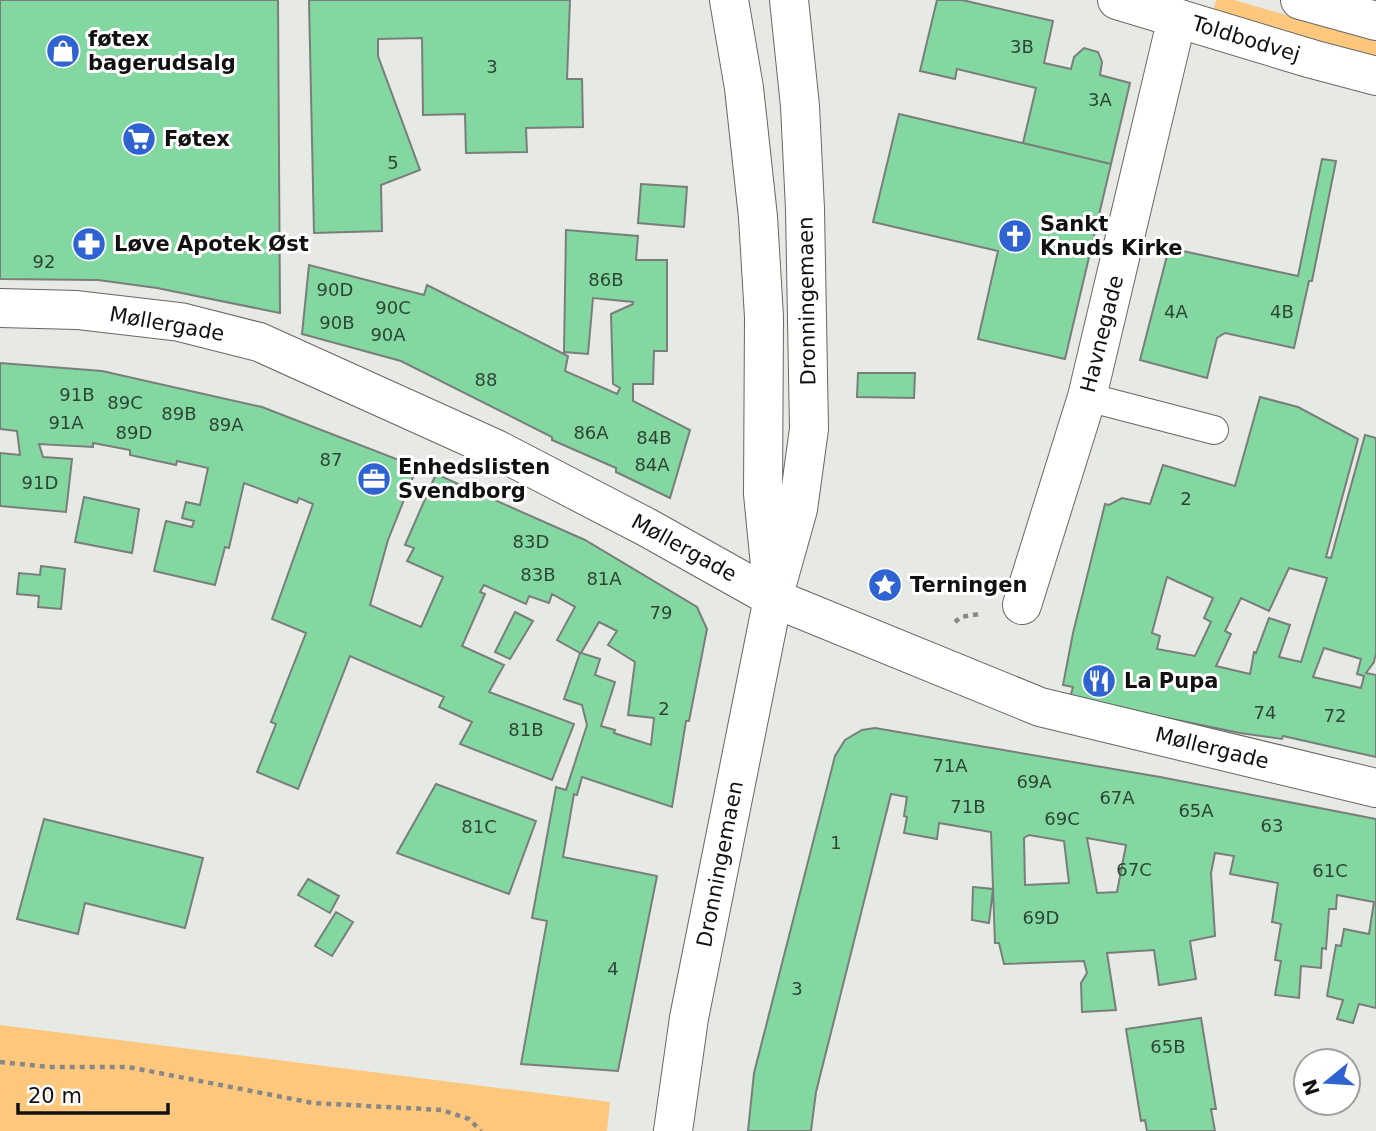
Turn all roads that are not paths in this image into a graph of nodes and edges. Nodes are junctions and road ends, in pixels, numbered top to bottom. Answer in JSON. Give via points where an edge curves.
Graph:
{"nodes":[{"id":1,"x":729,"y":0,"type":"edge"},
{"id":2,"x":789,"y":0,"type":"edge"},
{"id":3,"x":1117,"y":0,"type":"edge"},
{"id":4,"x":1300,"y":0,"type":"edge"},
{"id":5,"x":1177,"y":18,"type":"junction"},
{"id":6,"x":1376,"y":20,"type":"edge"},
{"id":7,"x":1376,"y":76,"type":"edge"},
{"id":8,"x":0,"y":309,"type":"edge"},
{"id":9,"x":1087,"y":397,"type":"junction"},
{"id":10,"x":1214,"y":430,"type":"dead end"},
{"id":11,"x":773,"y":598,"type":"junction"},
{"id":12,"x":1022,"y":604,"type":"road end"},
{"id":13,"x":1376,"y":788,"type":"edge"},
{"id":14,"x":673,"y":1131,"type":"edge"}],
"edges":[{"from":1,"to":11,"type":"street","name":"Dronningemaen","via":[[758,217],[764,317],[763,494]]},
{"from":2,"to":11,"type":"street","name":"Dronningemaen","via":[[805,209],[809,429],[798,509]]},
{"from":3,"to":5,"type":"street","name":"Toldbodvej"},
{"from":4,"to":6,"type":"street"},
{"from":5,"to":7,"type":"street","name":"Toldbodvej"},
{"from":5,"to":9,"type":"street","name":"Havnegade"},
{"from":8,"to":11,"type":"street","name":"Møllergade","via":[[77,310],[180,322],[260,342],[496,449]]},
{"from":9,"to":10,"type":"lane"},
{"from":9,"to":12,"type":"street","name":"Havnegade"},
{"from":11,"to":13,"type":"street","name":"Møllergade","via":[[1040,707]]},
{"from":11,"to":14,"type":"street","name":"Dronningemaen","via":[[689,1018]]}]}
